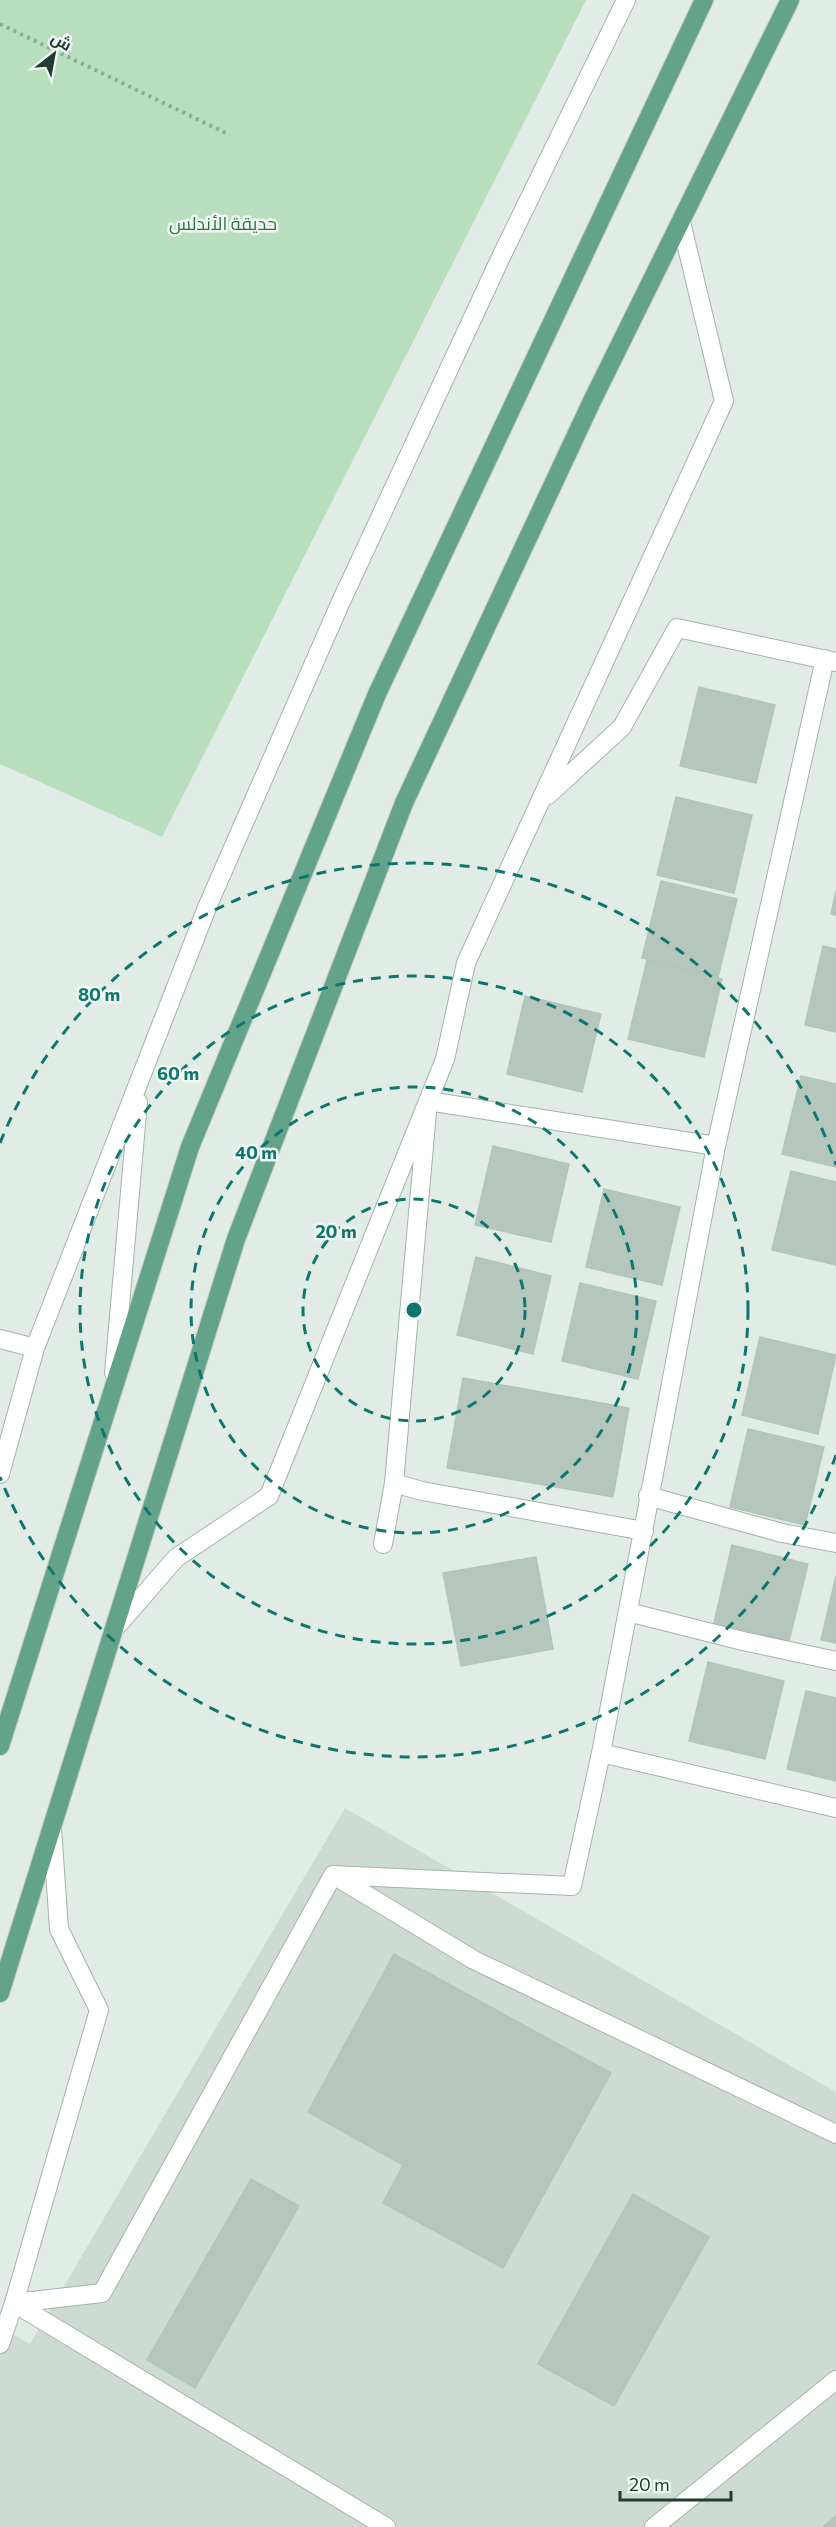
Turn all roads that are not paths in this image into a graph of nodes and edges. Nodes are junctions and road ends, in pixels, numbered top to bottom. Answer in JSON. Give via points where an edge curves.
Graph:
{"nodes":[{"id":1,"x":626,"y":0,"type":"edge"},
{"id":2,"x":704,"y":0,"type":"edge"},
{"id":3,"x":790,"y":0,"type":"edge"},
{"id":4,"x":681,"y":222,"type":"junction"},
{"id":5,"x":831,"y":660,"type":"edge"},
{"id":6,"x":541,"y":801,"type":"junction"},
{"id":7,"x":139,"y":1082,"type":"junction"},
{"id":8,"x":428,"y":1101,"type":"junction"},
{"id":9,"x":716,"y":1146,"type":"junction"},
{"id":10,"x":0,"y":1339,"type":"edge"},
{"id":11,"x":35,"y":1348,"type":"junction"},
{"id":12,"x":113,"y":1390,"type":"junction"},
{"id":13,"x":0,"y":1474,"type":"edge"},
{"id":14,"x":394,"y":1483,"type":"junction"},
{"id":15,"x":648,"y":1496,"type":"junction"},
{"id":16,"x":644,"y":1531,"type":"junction"},
{"id":17,"x":836,"y":1543,"type":"edge"},
{"id":18,"x":383,"y":1544,"type":"dead end"},
{"id":19,"x":628,"y":1612,"type":"junction"},
{"id":20,"x":116,"y":1627,"type":"junction"},
{"id":21,"x":836,"y":1661,"type":"edge"},
{"id":22,"x":0,"y":1746,"type":"edge"},
{"id":23,"x":601,"y":1753,"type":"junction"},
{"id":24,"x":836,"y":1808,"type":"edge"},
{"id":25,"x":52,"y":1828,"type":"junction"},
{"id":26,"x":333,"y":1875,"type":"junction"},
{"id":27,"x":0,"y":1993,"type":"edge"},
{"id":28,"x":836,"y":2134,"type":"edge"},
{"id":29,"x":14,"y":2303,"type":"junction"},
{"id":30,"x":0,"y":2344,"type":"edge"},
{"id":31,"x":836,"y":2380,"type":"edge"},
{"id":32,"x":386,"y":2527,"type":"edge"},
{"id":33,"x":654,"y":2527,"type":"edge"}],
"edges":[{"from":1,"to":7,"type":"street","via":[[500,259],[339,606],[208,905]]},
{"from":2,"to":12,"type":"main road","via":[[377,694],[190,1147]]},
{"from":3,"to":4,"type":"main road"},
{"from":4,"to":6,"type":"street","via":[[724,401]]},
{"from":4,"to":20,"type":"main road","via":[[592,401],[404,803],[236,1239]]},
{"from":5,"to":6,"type":"street","via":[[677,628],[622,727]]},
{"from":5,"to":9,"type":"street"},
{"from":6,"to":8,"type":"street","via":[[466,963],[445,1059]]},
{"from":7,"to":11,"type":"street"},
{"from":7,"to":12,"type":"street"},
{"from":8,"to":9,"type":"street"},
{"from":8,"to":14,"type":"street"},
{"from":8,"to":20,"type":"street","via":[[269,1496],[176,1558]]},
{"from":9,"to":15,"type":"street"},
{"from":10,"to":11,"type":"street"},
{"from":11,"to":13,"type":"street"},
{"from":12,"to":22,"type":"main road"},
{"from":14,"to":16,"type":"street"},
{"from":14,"to":18,"type":"street"},
{"from":15,"to":16,"type":"street"},
{"from":15,"to":17,"type":"street","via":[[782,1533]]},
{"from":16,"to":19,"type":"street"},
{"from":19,"to":21,"type":"street"},
{"from":19,"to":23,"type":"street"},
{"from":20,"to":25,"type":"main road"},
{"from":23,"to":24,"type":"street"},
{"from":23,"to":26,"type":"street","via":[[572,1886]]},
{"from":25,"to":27,"type":"main road"},
{"from":25,"to":29,"type":"street","via":[[59,1929],[99,2010]]},
{"from":26,"to":28,"type":"street","via":[[474,1960]]},
{"from":26,"to":29,"type":"street","via":[[102,2294]]},
{"from":29,"to":30,"type":"street"},
{"from":29,"to":32,"type":"street"},
{"from":31,"to":33,"type":"street"}]}
